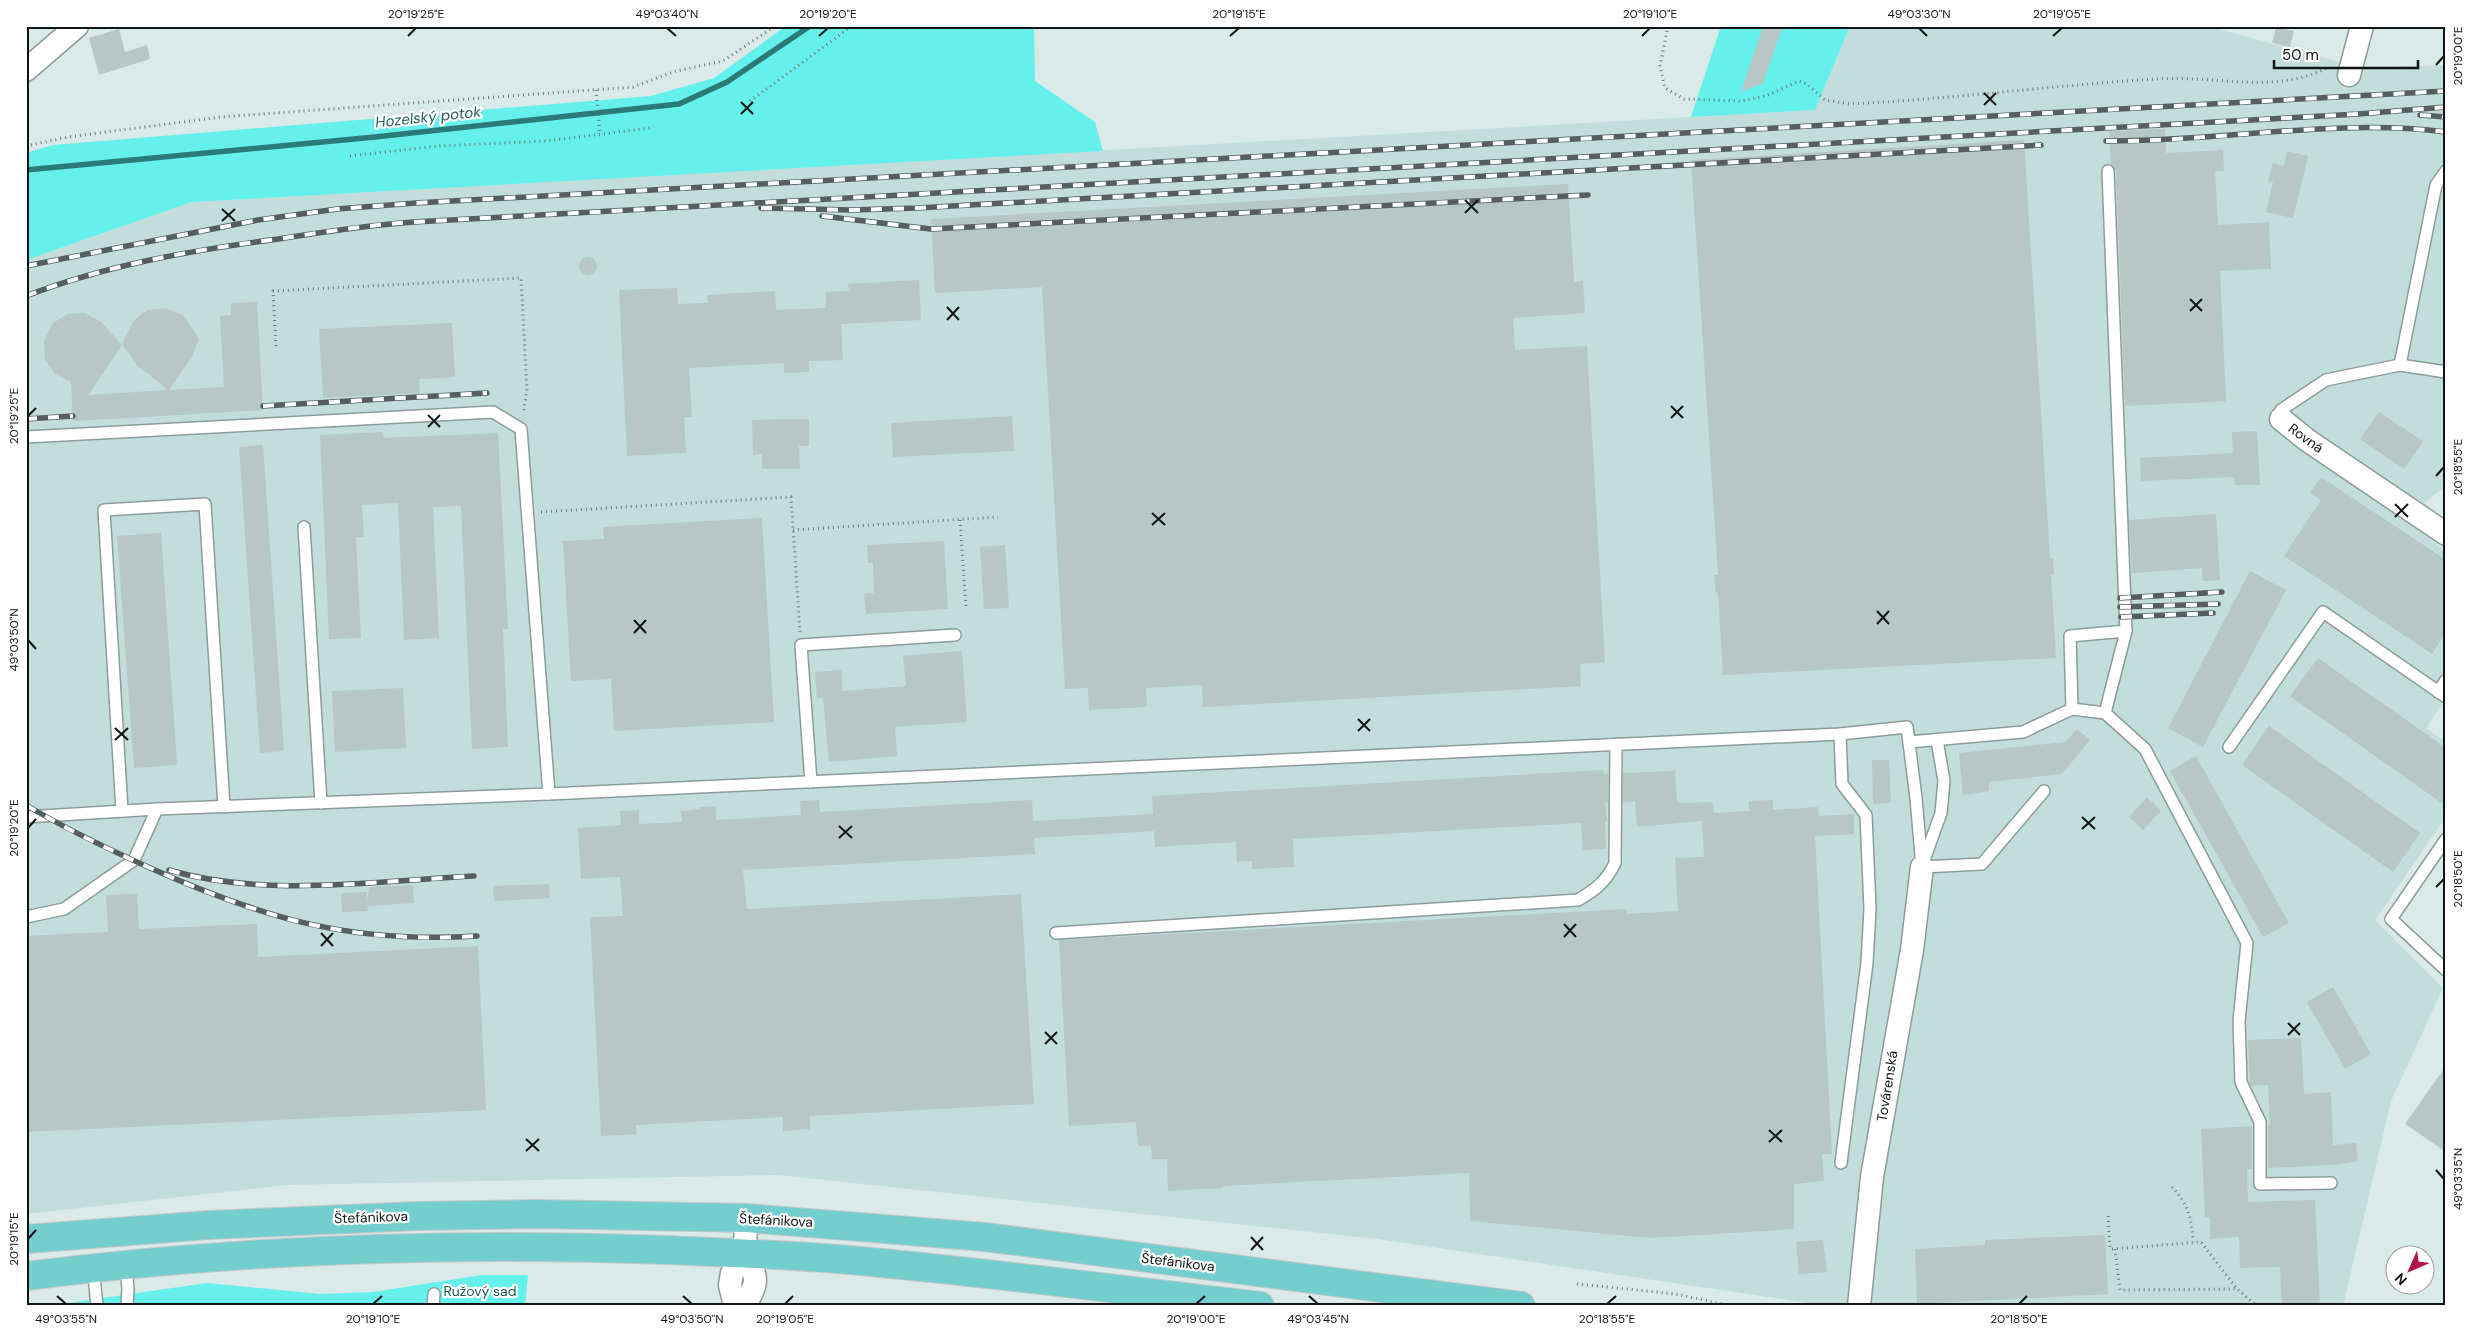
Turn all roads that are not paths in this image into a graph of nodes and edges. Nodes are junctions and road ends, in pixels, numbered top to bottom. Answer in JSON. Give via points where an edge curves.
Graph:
{"nodes":[{"id":1,"x":77,"y":26,"type":"edge"},
{"id":2,"x":2360,"y":35,"type":"edge"},
{"id":3,"x":26,"y":70,"type":"edge"},
{"id":4,"x":2349,"y":75,"type":"dead end"},
{"id":5,"x":2108,"y":171,"type":"dead end"},
{"id":6,"x":2446,"y":171,"type":"edge"},
{"id":7,"x":2400,"y":365,"type":"junction"},
{"id":8,"x":2446,"y":372,"type":"edge"},
{"id":9,"x":2281,"y":419,"type":"joint"},
{"id":10,"x":26,"y":437,"type":"edge"},
{"id":11,"x":304,"y":527,"type":"dead end"},
{"id":12,"x":2446,"y":534,"type":"edge"},
{"id":13,"x":2126,"y":631,"type":"junction"},
{"id":14,"x":954,"y":635,"type":"dead end"},
{"id":15,"x":2446,"y":680,"type":"edge"},
{"id":16,"x":2442,"y":694,"type":"edge"},
{"id":17,"x":2072,"y":710,"type":"junction"},
{"id":18,"x":2105,"y":713,"type":"junction"},
{"id":19,"x":1840,"y":734,"type":"junction"},
{"id":20,"x":1937,"y":740,"type":"junction"},
{"id":21,"x":1908,"y":742,"type":"junction"},
{"id":22,"x":1616,"y":744,"type":"junction"},
{"id":23,"x":2229,"y":747,"type":"dead end"},
{"id":24,"x":812,"y":782,"type":"junction"},
{"id":25,"x":2044,"y":791,"type":"dead end"},
{"id":26,"x":549,"y":794,"type":"junction"},
{"id":27,"x":321,"y":803,"type":"junction"},
{"id":28,"x":224,"y":807,"type":"junction"},
{"id":29,"x":156,"y":809,"type":"junction"},
{"id":30,"x":122,"y":811,"type":"junction"},
{"id":31,"x":26,"y":817,"type":"edge"},
{"id":32,"x":2446,"y":839,"type":"edge"},
{"id":33,"x":1922,"y":867,"type":"junction"},
{"id":34,"x":26,"y":917,"type":"edge"},
{"id":35,"x":1056,"y":932,"type":"dead end"},
{"id":36,"x":2446,"y":970,"type":"edge"},
{"id":37,"x":1841,"y":1163,"type":"dead end"},
{"id":38,"x":2331,"y":1183,"type":"dead end"},
{"id":39,"x":747,"y":1218,"type":"junction"},
{"id":40,"x":26,"y":1240,"type":"edge"},
{"id":41,"x":744,"y":1253,"type":"junction"},
{"id":42,"x":126,"y":1264,"type":"junction"},
{"id":43,"x":93,"y":1267,"type":"junction"},
{"id":44,"x":26,"y":1276,"type":"edge"},
{"id":45,"x":97,"y":1306,"type":"edge"},
{"id":46,"x":127,"y":1306,"type":"edge"},
{"id":47,"x":735,"y":1306,"type":"edge"},
{"id":48,"x":745,"y":1306,"type":"edge"},
{"id":49,"x":1260,"y":1306,"type":"edge"},
{"id":50,"x":1521,"y":1306,"type":"edge"},
{"id":51,"x":1859,"y":1306,"type":"edge"}],
"edges":[{"from":1,"to":3,"type":"street"},
{"from":2,"to":4,"type":"street"},
{"from":5,"to":13,"type":"lane"},
{"from":6,"to":7,"type":"lane","via":[[2436,185]]},
{"from":7,"to":8,"type":"lane","name":"Rovná"},
{"from":7,"to":9,"type":"lane","name":"Rovná","via":[[2326,380],[2281,410]]},
{"from":9,"to":12,"type":"street","name":"Rovná"},
{"from":10,"to":26,"type":"lane","via":[[492,412],[521,429]]},
{"from":11,"to":27,"type":"lane"},
{"from":13,"to":17,"type":"lane","via":[[2070,636]]},
{"from":13,"to":18,"type":"lane"},
{"from":14,"to":24,"type":"lane","via":[[801,645]]},
{"from":15,"to":16,"type":"lane"},
{"from":16,"to":23,"type":"lane","via":[[2323,612]]},
{"from":17,"to":18,"type":"lane"},
{"from":17,"to":20,"type":"lane","via":[[2023,732]]},
{"from":18,"to":38,"type":"lane","via":[[2145,749],[2246,943],[2239,1021],[2240,1082],[2260,1122],[2260,1184]]},
{"from":19,"to":21,"type":"lane","via":[[1908,727]]},
{"from":19,"to":22,"type":"lane"},
{"from":19,"to":37,"type":"lane","via":[[1842,784],[1866,815],[1870,909],[1867,963]]},
{"from":20,"to":21,"type":"lane"},
{"from":20,"to":33,"type":"lane","via":[[1944,781],[1941,813]]},
{"from":21,"to":33,"type":"lane"},
{"from":22,"to":24,"type":"lane"},
{"from":22,"to":35,"type":"lane","via":[[1614,863],[1598,888],[1578,900]]},
{"from":24,"to":26,"type":"lane"},
{"from":25,"to":33,"type":"lane","via":[[1982,864]]},
{"from":26,"to":27,"type":"lane"},
{"from":27,"to":28,"type":"lane"},
{"from":28,"to":29,"type":"lane"},
{"from":28,"to":30,"type":"lane","via":[[205,504],[104,510]]},
{"from":29,"to":30,"type":"lane"},
{"from":29,"to":34,"type":"lane","via":[[134,860],[64,909]]},
{"from":30,"to":31,"type":"lane"},
{"from":32,"to":36,"type":"lane","via":[[2392,919]]},
{"from":33,"to":51,"type":"street","name":"Továrenská","via":[[1912,950],[1872,1177]]},
{"from":39,"to":40,"type":"main road","name":"Štefánikova","via":[[546,1214],[418,1216],[227,1224]]},
{"from":39,"to":41,"type":"street"},
{"from":39,"to":50,"type":"main road","name":"Štefánikova","via":[[985,1237]]},
{"from":41,"to":42,"type":"main road","via":[[572,1247],[369,1248]]},
{"from":41,"to":47,"type":"street","via":[[732,1272],[730,1286]]},
{"from":41,"to":48,"type":"street","via":[[756,1276]]},
{"from":41,"to":49,"type":"main road","via":[[869,1261]]},
{"from":42,"to":43,"type":"main road"},
{"from":42,"to":46,"type":"lane"},
{"from":43,"to":44,"type":"main road"},
{"from":43,"to":45,"type":"lane"}]}
